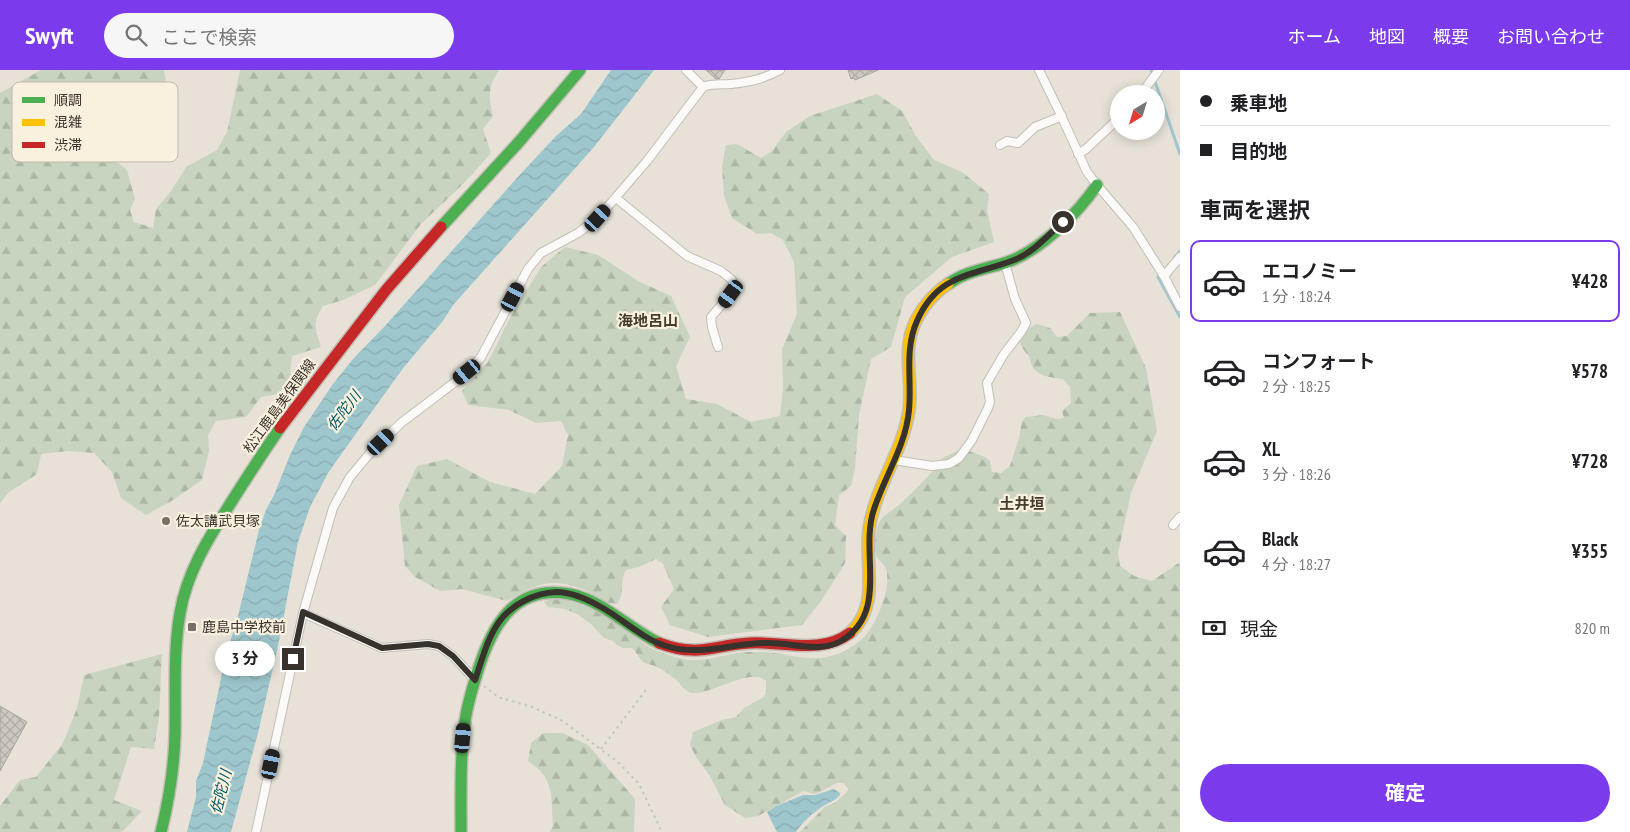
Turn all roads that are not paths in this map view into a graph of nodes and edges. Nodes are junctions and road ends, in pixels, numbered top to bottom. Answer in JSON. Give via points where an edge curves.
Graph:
{"nodes":[{"id":1,"x":580,"y":70,"type":"edge"},
{"id":2,"x":686,"y":70,"type":"edge"},
{"id":3,"x":780,"y":70,"type":"edge"},
{"id":4,"x":1039,"y":70,"type":"edge"},
{"id":5,"x":1158,"y":71,"type":"edge"},
{"id":6,"x":1148,"y":85,"type":"edge"},
{"id":7,"x":703,"y":87,"type":"junction"},
{"id":8,"x":1062,"y":116,"type":"junction"},
{"id":9,"x":1110,"y":126,"type":"edge"},
{"id":10,"x":1000,"y":145,"type":"dead end"},
{"id":11,"x":1078,"y":154,"type":"junction"},
{"id":12,"x":1097,"y":185,"type":"junction"},
{"id":13,"x":616,"y":198,"type":"junction"},
{"id":14,"x":1180,"y":257,"type":"edge"},
{"id":15,"x":1005,"y":263,"type":"junction"},
{"id":16,"x":1164,"y":276,"type":"junction"},
{"id":17,"x":1180,"y":307,"type":"edge"},
{"id":18,"x":718,"y":347,"type":"dead end"},
{"id":19,"x":894,"y":460,"type":"junction"},
{"id":20,"x":1180,"y":517,"type":"edge"},
{"id":21,"x":1173,"y":525,"type":"dead end"},
{"id":22,"x":303,"y":612,"type":"junction"},
{"id":23,"x":475,"y":680,"type":"junction"},
{"id":24,"x":161,"y":832,"type":"edge"},
{"id":25,"x":256,"y":832,"type":"edge"},
{"id":26,"x":462,"y":832,"type":"edge"}],
"edges":[{"from":1,"to":24,"type":"street","name":"松江鹿島美保関線","via":[[550,108],[410,261],[358,326],[271,440],[197,560],[179,617],[174,753]]},
{"from":2,"to":7,"type":"street"},
{"from":3,"to":7,"type":"street","via":[[763,79],[745,83]]},
{"from":4,"to":8,"type":"street"},
{"from":5,"to":6,"type":"street"},
{"from":7,"to":13,"type":"street"},
{"from":8,"to":10,"type":"street","via":[[1035,127],[1018,143],[1007,141]]},
{"from":8,"to":11,"type":"street"},
{"from":9,"to":11,"type":"street"},
{"from":11,"to":12,"type":"street"},
{"from":12,"to":15,"type":"street","via":[[1084,204],[1031,250]]},
{"from":12,"to":16,"type":"street","via":[[1134,226]]},
{"from":13,"to":18,"type":"street","via":[[687,256],[721,271],[732,280],[731,294],[712,317]]},
{"from":13,"to":22,"type":"street","via":[[598,218],[578,233],[541,252],[528,269],[481,357],[467,372],[401,423],[350,477],[333,508]]},
{"from":14,"to":16,"type":"street"},
{"from":15,"to":19,"type":"street","via":[[961,276],[943,287],[918,318],[910,338],[909,412]]},
{"from":15,"to":19,"type":"street","via":[[1026,323],[987,383],[990,402],[972,440],[959,458],[949,464],[925,466]]},
{"from":16,"to":17,"type":"street"},
{"from":19,"to":23,"type":"street","via":[[868,530],[868,606],[862,621],[841,640],[831,645],[812,647],[750,643],[688,651],[666,646],[645,636],[580,596],[556,592],[537,595],[515,605],[499,621],[488,641]]},
{"from":20,"to":21,"type":"street"},
{"from":22,"to":23,"type":"street","via":[[382,648],[439,646]]},
{"from":22,"to":25,"type":"street"},
{"from":23,"to":26,"type":"street","via":[[464,724],[460,768]]}]}
